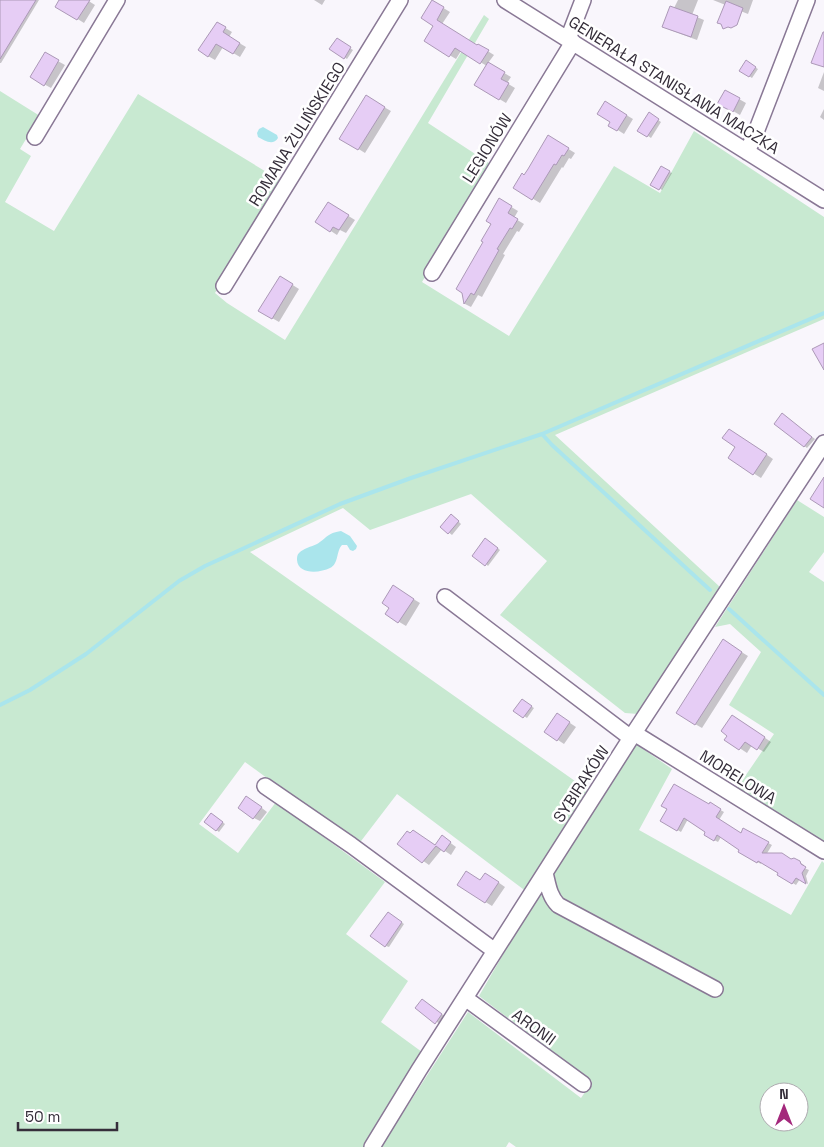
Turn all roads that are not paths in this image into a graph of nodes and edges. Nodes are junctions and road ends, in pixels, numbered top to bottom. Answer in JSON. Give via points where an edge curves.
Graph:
{"nodes":[{"id":1,"x":117,"y":0,"type":"edge"},
{"id":2,"x":400,"y":0,"type":"edge"},
{"id":3,"x":505,"y":0,"type":"edge"},
{"id":4,"x":583,"y":0,"type":"edge"},
{"id":5,"x":807,"y":0,"type":"edge"},
{"id":6,"x":571,"y":41,"type":"junction"},
{"id":7,"x":35,"y":137,"type":"dead end"},
{"id":8,"x":747,"y":152,"type":"junction"},
{"id":9,"x":824,"y":200,"type":"edge"},
{"id":10,"x":432,"y":273,"type":"dead end"},
{"id":11,"x":224,"y":286,"type":"dead end"},
{"id":12,"x":824,"y":443,"type":"edge"},
{"id":13,"x":445,"y":597,"type":"dead end"},
{"id":14,"x":633,"y":736,"type":"junction"},
{"id":15,"x":265,"y":786,"type":"dead end"},
{"id":16,"x":824,"y":851,"type":"edge"},
{"id":17,"x":545,"y":873,"type":"junction"},
{"id":18,"x":495,"y":951,"type":"junction"},
{"id":19,"x":716,"y":988,"type":"dead end"},
{"id":20,"x":465,"y":998,"type":"junction"},
{"id":21,"x":583,"y":1084,"type":"dead end"},
{"id":22,"x":372,"y":1147,"type":"edge"}],
"edges":[{"from":1,"to":7,"type":"street"},
{"from":2,"to":11,"type":"street","name":"ROMANA ŻULIŃSKIEGO"},
{"from":3,"to":6,"type":"street","name":"GENERAŁA STANISŁAWA MACZKA"},
{"from":4,"to":6,"type":"street","name":"LEGIONÓW"},
{"from":5,"to":8,"type":"street"},
{"from":6,"to":8,"type":"street","name":"GENERAŁA STANISŁAWA MACZKA"},
{"from":6,"to":10,"type":"street","name":"LEGIONÓW"},
{"from":8,"to":9,"type":"street","name":"GENERAŁA STANISŁAWA MACZKA"},
{"from":12,"to":14,"type":"street","name":"SYBIRAKÓW"},
{"from":13,"to":14,"type":"street","name":"MORELOWA"},
{"from":14,"to":16,"type":"street","name":"MORELOWA"},
{"from":14,"to":17,"type":"street","name":"SYBIRAKÓW"},
{"from":15,"to":18,"type":"street"},
{"from":17,"to":18,"type":"street","name":"SYBIRAKÓW"},
{"from":17,"to":19,"type":"street","via":[[549,892],[558,905]]},
{"from":18,"to":20,"type":"street","name":"SYBIRAKÓW"},
{"from":20,"to":21,"type":"street","name":"ARONII"},
{"from":20,"to":22,"type":"street","name":"SYBIRAKÓW"}]}
